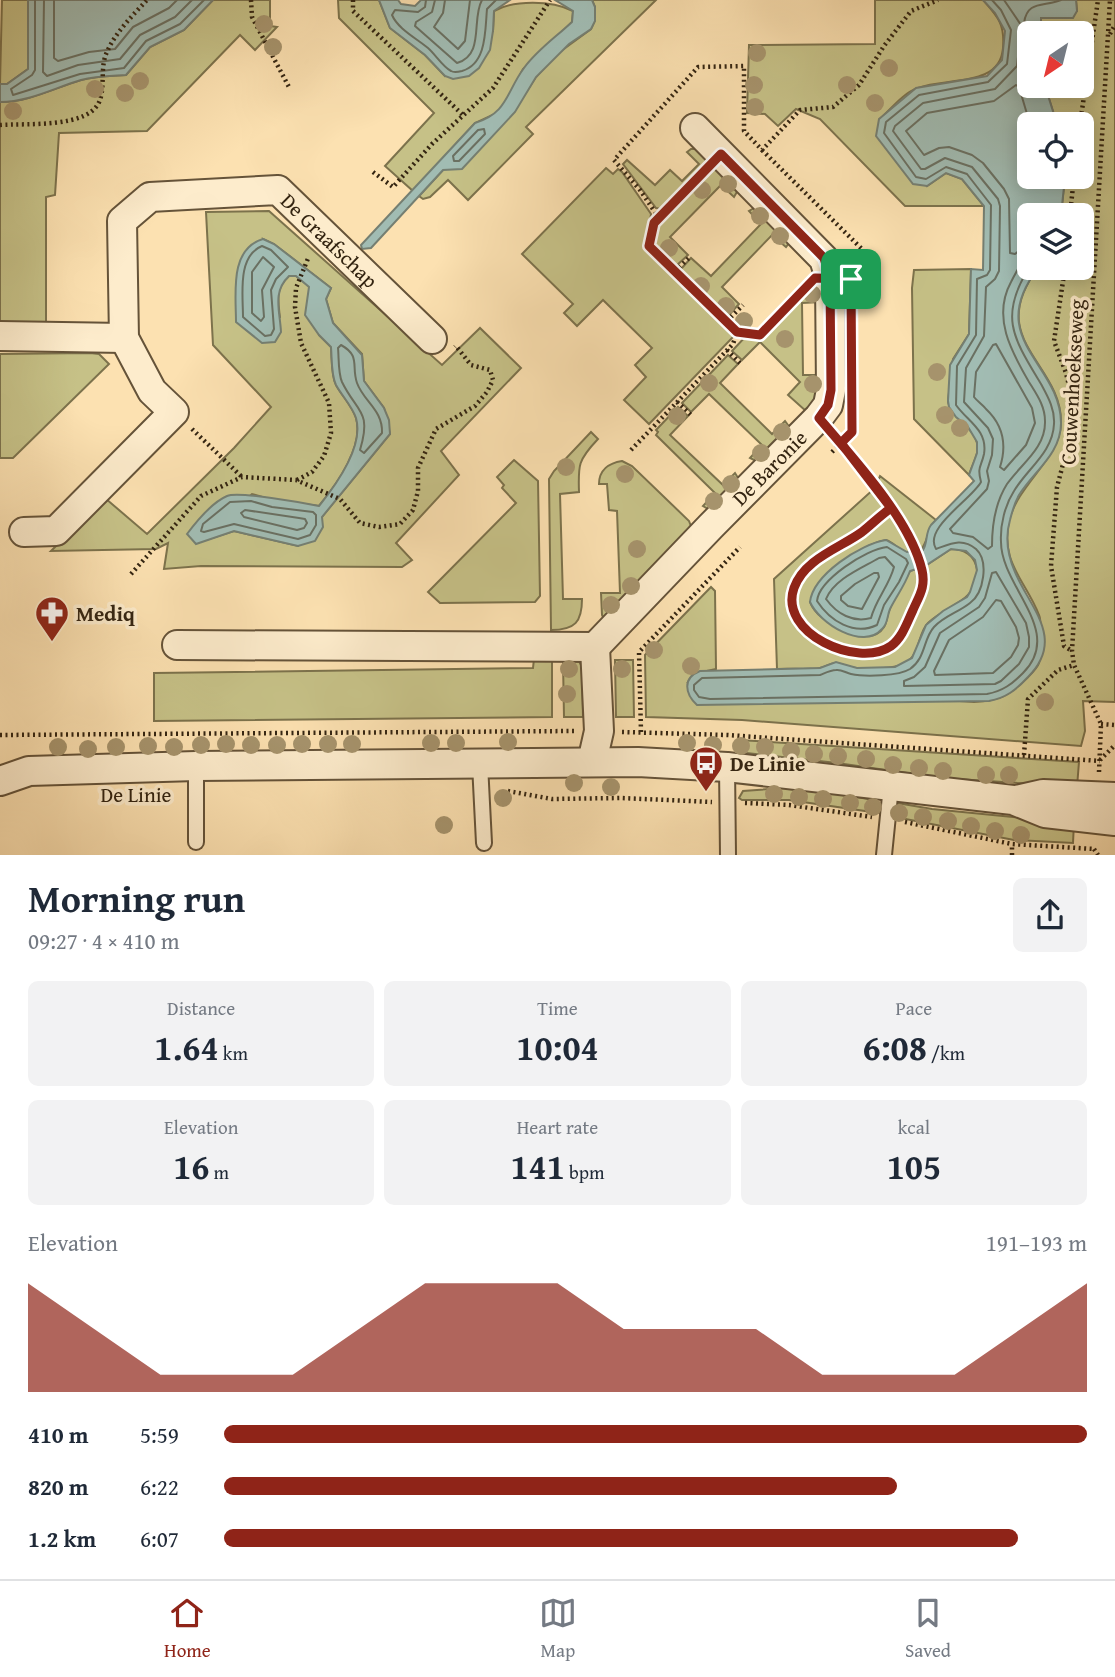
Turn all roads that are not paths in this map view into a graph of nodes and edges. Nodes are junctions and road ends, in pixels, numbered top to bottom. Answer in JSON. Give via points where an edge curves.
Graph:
{"nodes":[{"id":1,"x":695,"y":128,"type":"dead end"},
{"id":2,"x":0,"y":336,"type":"edge"},
{"id":3,"x":124,"y":338,"type":"junction"},
{"id":4,"x":432,"y":339,"type":"road end"},
{"id":5,"x":24,"y":532,"type":"dead end"},
{"id":6,"x":177,"y":645,"type":"dead end"},
{"id":7,"x":595,"y":647,"type":"junction"},
{"id":8,"x":0,"y":761,"type":"edge"},
{"id":9,"x":592,"y":762,"type":"junction"},
{"id":10,"x":197,"y":766,"type":"junction"},
{"id":11,"x":727,"y":767,"type":"junction"},
{"id":12,"x":29,"y":771,"type":"junction"},
{"id":13,"x":481,"y":777,"type":"junction"},
{"id":14,"x":0,"y":781,"type":"edge"},
{"id":15,"x":891,"y":786,"type":"junction"},
{"id":16,"x":1115,"y":797,"type":"edge"},
{"id":17,"x":1013,"y":800,"type":"junction"},
{"id":18,"x":1115,"y":821,"type":"edge"},
{"id":19,"x":195,"y":842,"type":"dead end"},
{"id":20,"x":484,"y":843,"type":"dead end"},
{"id":21,"x":728,"y":855,"type":"edge"},
{"id":22,"x":884,"y":855,"type":"edge"}],
"edges":[{"from":1,"to":7,"type":"street","name":"De Baronie","via":[[824,258],[830,278],[831,390],[819,418]]},
{"from":2,"to":3,"type":"street"},
{"from":3,"to":4,"type":"street","name":"De Graafschap","via":[[122,222],[150,197],[278,190]]},
{"from":3,"to":5,"type":"street","name":"De Graafschap","via":[[152,391],[174,412],[56,531]]},
{"from":6,"to":7,"type":"street"},
{"from":7,"to":9,"type":"street","via":[[599,731]]},
{"from":8,"to":12,"type":"street","name":"De Linie"},
{"from":9,"to":11,"type":"street","name":"De Linie"},
{"from":9,"to":13,"type":"street","name":"De Linie"},
{"from":10,"to":12,"type":"street","name":"De Linie"},
{"from":10,"to":13,"type":"street","name":"De Linie"},
{"from":10,"to":19,"type":"lane"},
{"from":11,"to":15,"type":"street","name":"De Linie"},
{"from":11,"to":21,"type":"lane"},
{"from":12,"to":14,"type":"street","name":"De Linie"},
{"from":13,"to":20,"type":"lane"},
{"from":15,"to":17,"type":"street","name":"De Linie"},
{"from":15,"to":22,"type":"lane"},
{"from":16,"to":17,"type":"street","name":"De Linie","via":[[1043,794]]},
{"from":17,"to":18,"type":"street","name":"De Linie","via":[[1045,813]]}]}
